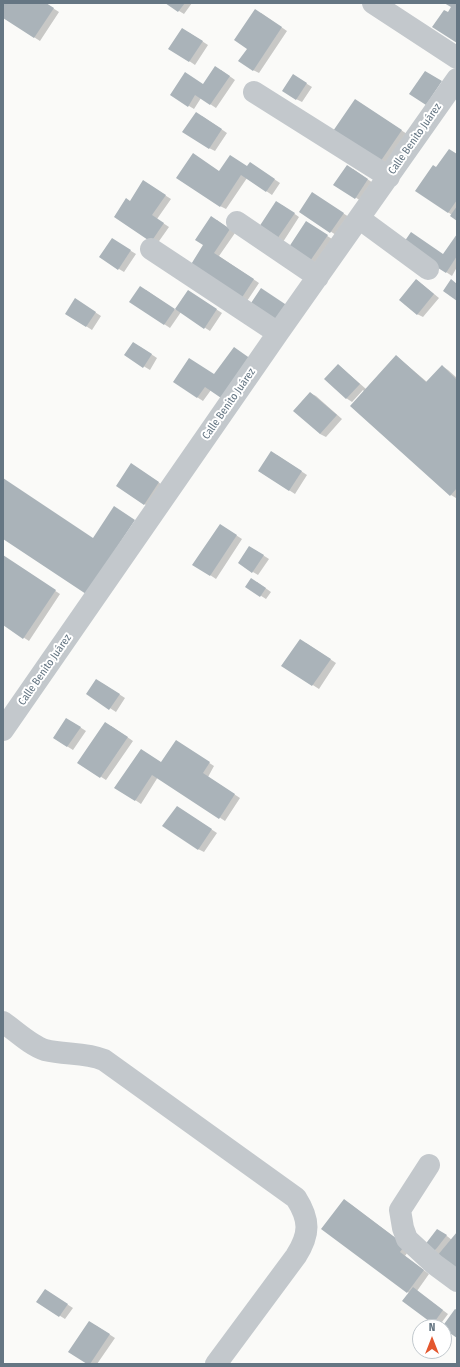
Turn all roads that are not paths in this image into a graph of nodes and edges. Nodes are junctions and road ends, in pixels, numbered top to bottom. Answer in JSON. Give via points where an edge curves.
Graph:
{"nodes":[{"id":1,"x":373,"y":3,"type":"edge"},
{"id":2,"x":457,"y":58,"type":"edge"},
{"id":3,"x":457,"y":79,"type":"edge"},
{"id":4,"x":254,"y":92,"type":"dead end"},
{"id":5,"x":389,"y":178,"type":"junction"},
{"id":6,"x":360,"y":219,"type":"junction"},
{"id":7,"x":237,"y":222,"type":"dead end"},
{"id":8,"x":151,"y":249,"type":"dead end"},
{"id":9,"x":428,"y":269,"type":"dead end"},
{"id":10,"x":318,"y":277,"type":"junction"},
{"id":11,"x":278,"y":334,"type":"junction"},
{"id":12,"x":3,"y":730,"type":"edge"},
{"id":13,"x":3,"y":1022,"type":"edge"},
{"id":14,"x":429,"y":1165,"type":"dead end"},
{"id":15,"x":457,"y":1281,"type":"edge"},
{"id":16,"x":216,"y":1364,"type":"edge"}],
"edges":[{"from":1,"to":2,"type":"street"},
{"from":3,"to":5,"type":"street","name":"Calle Benito Juárez"},
{"from":4,"to":5,"type":"street"},
{"from":5,"to":6,"type":"street","name":"Calle Benito Juárez"},
{"from":6,"to":9,"type":"street"},
{"from":6,"to":10,"type":"street","name":"Calle Benito Juárez"},
{"from":7,"to":10,"type":"street"},
{"from":8,"to":11,"type":"street"},
{"from":10,"to":11,"type":"street","name":"Calle Benito Juárez"},
{"from":11,"to":12,"type":"street","name":"Calle Benito Juárez"},
{"from":13,"to":16,"type":"street","via":[[44,1049],[104,1060],[296,1198],[303,1209],[307,1229],[304,1244]]},
{"from":14,"to":15,"type":"street","via":[[400,1210],[403,1228],[407,1239]]}]}
